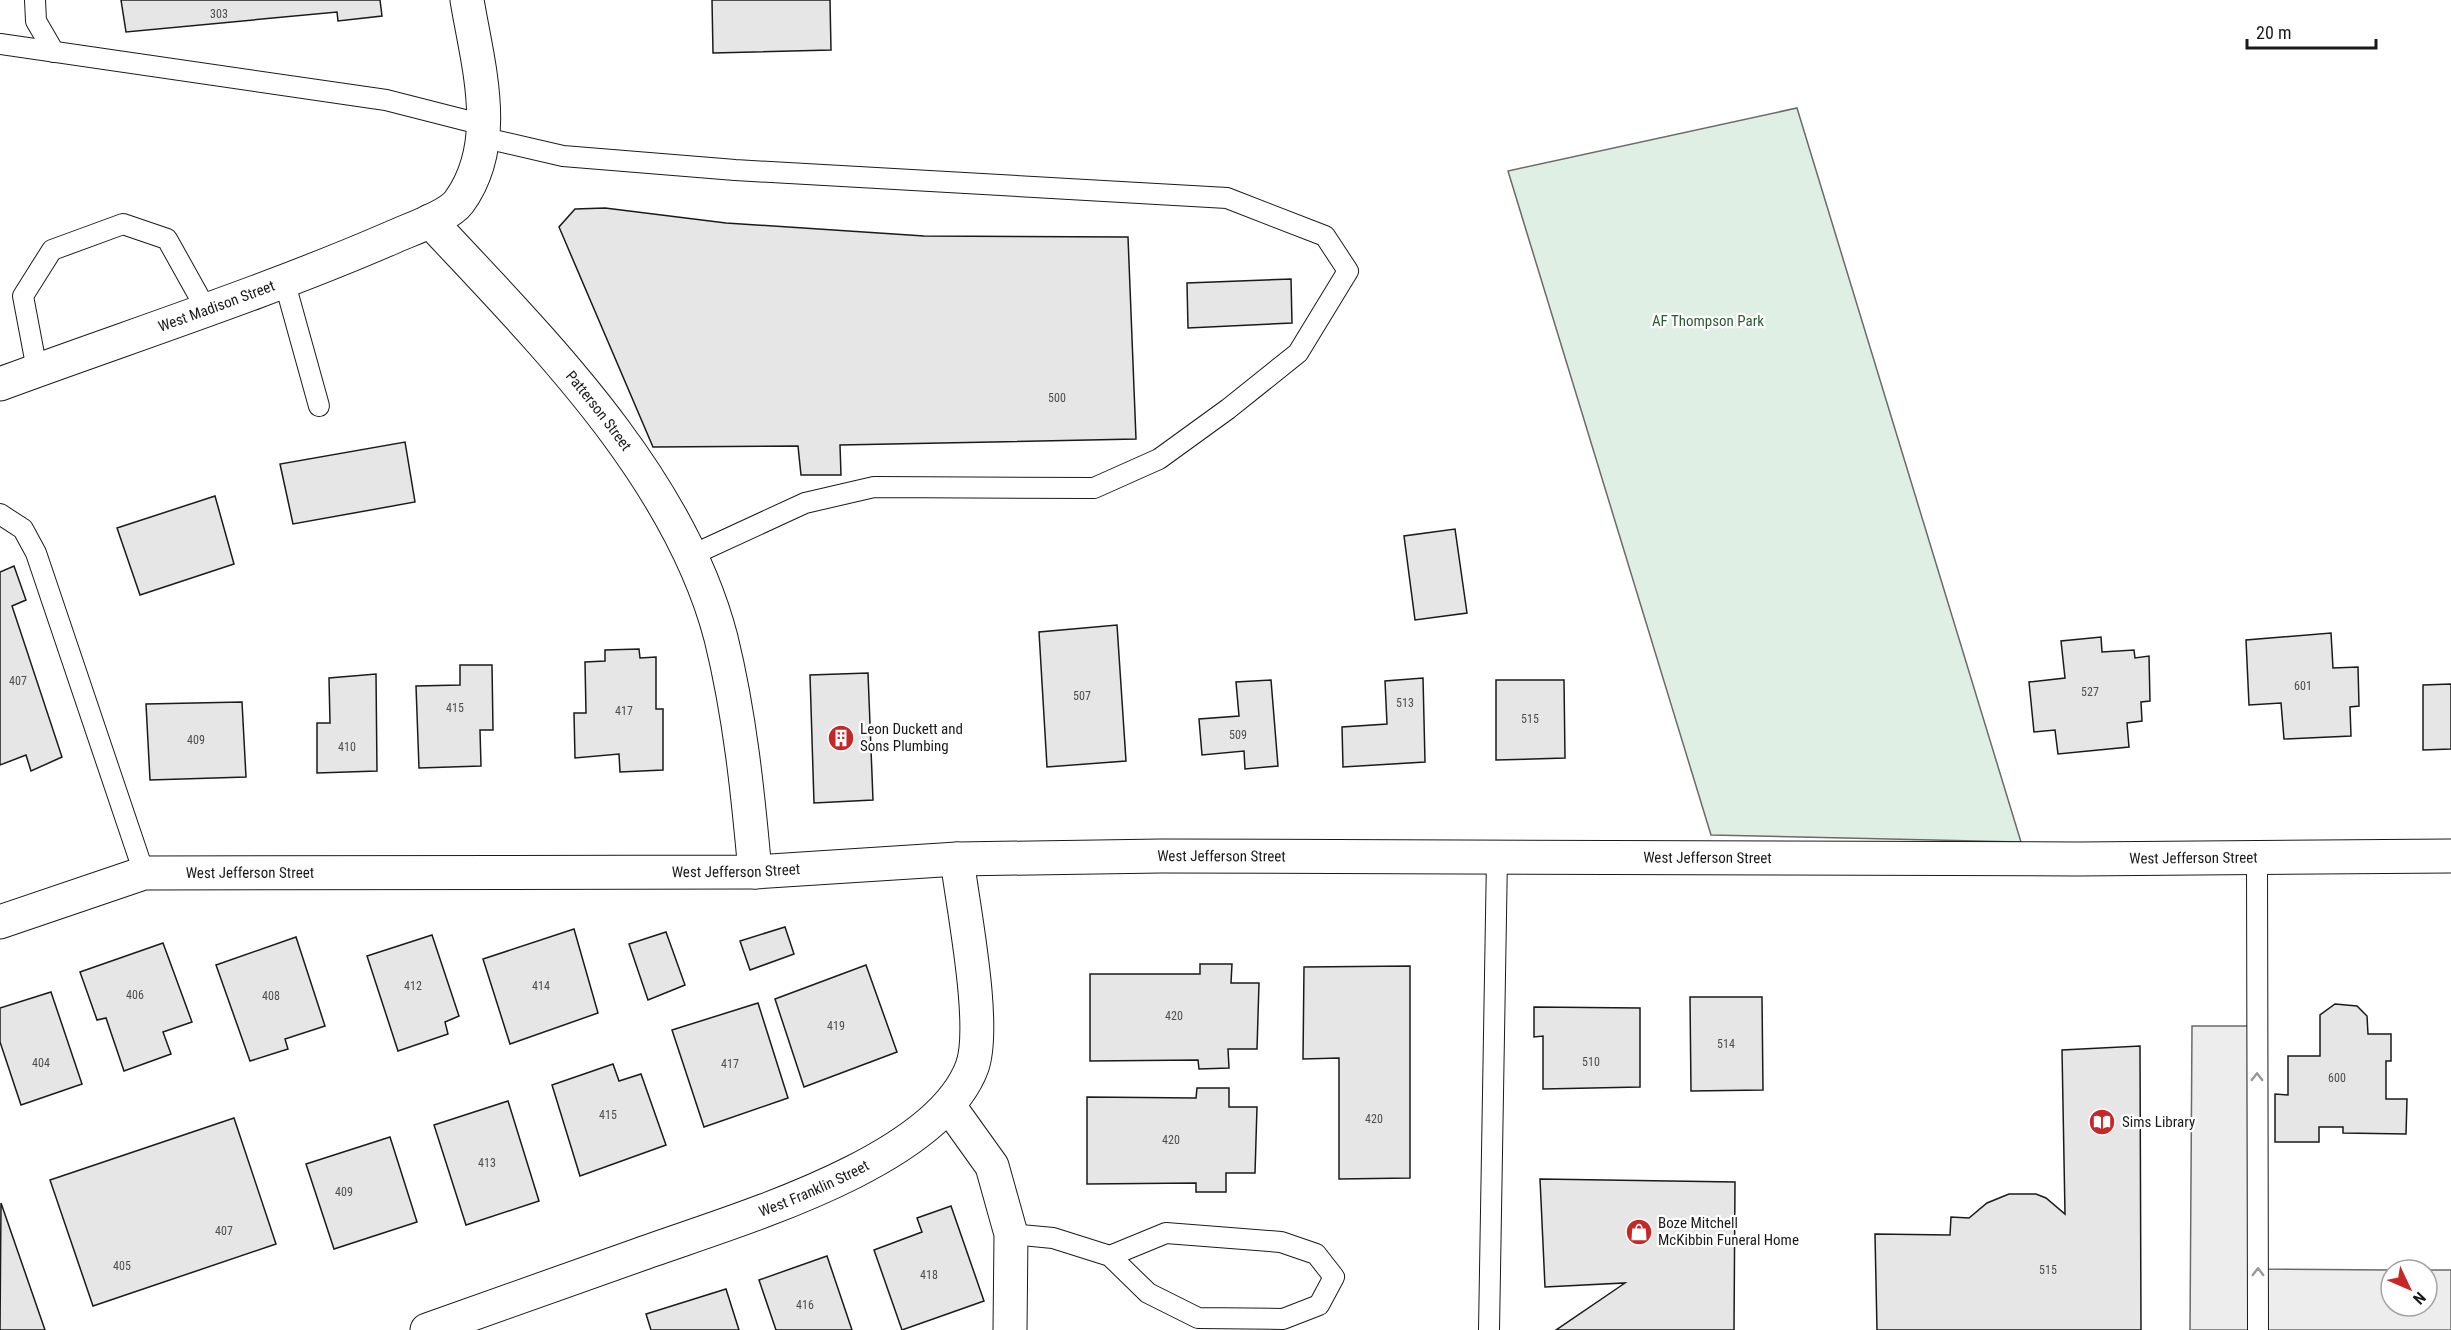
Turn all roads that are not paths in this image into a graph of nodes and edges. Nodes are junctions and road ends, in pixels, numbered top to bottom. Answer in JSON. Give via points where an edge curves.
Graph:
{"nodes":[{"id":1,"x":35,"y":0,"type":"edge"},
{"id":2,"x":467,"y":0,"type":"edge"},
{"id":3,"x":0,"y":44,"type":"edge"},
{"id":4,"x":54,"y":52,"type":"junction"},
{"id":5,"x":484,"y":132,"type":"junction"},
{"id":6,"x":430,"y":221,"type":"junction"},
{"id":7,"x":284,"y":280,"type":"junction"},
{"id":8,"x":206,"y":309,"type":"junction"},
{"id":9,"x":37,"y":370,"type":"junction"},
{"id":10,"x":0,"y":384,"type":"edge"},
{"id":11,"x":319,"y":406,"type":"dead end"},
{"id":12,"x":0,"y":514,"type":"edge"},
{"id":13,"x":690,"y":556,"type":"junction"},
{"id":14,"x":2451,"y":856,"type":"edge"},
{"id":15,"x":1497,"y":857,"type":"junction"},
{"id":16,"x":2257,"y":858,"type":"junction"},
{"id":17,"x":957,"y":859,"type":"junction"},
{"id":18,"x":754,"y":872,"type":"junction"},
{"id":19,"x":144,"y":873,"type":"junction"},
{"id":20,"x":0,"y":922,"type":"edge"},
{"id":21,"x":949,"y":1106,"type":"junction"},
{"id":22,"x":1011,"y":1234,"type":"junction"},
{"id":23,"x":1110,"y":1256,"type":"junction"},
{"id":24,"x":427,"y":1330,"type":"edge"},
{"id":25,"x":1010,"y":1330,"type":"edge"},
{"id":26,"x":1489,"y":1330,"type":"edge"},
{"id":27,"x":2258,"y":1330,"type":"edge"}],
"edges":[{"from":1,"to":4,"type":"lane","via":[[36,21]]},
{"from":2,"to":5,"type":"street","via":[[482,85]]},
{"from":3,"to":4,"type":"lane"},
{"from":4,"to":5,"type":"lane","via":[[386,100]]},
{"from":5,"to":6,"type":"street","via":[[477,165],[458,204]]},
{"from":5,"to":13,"type":"lane","via":[[563,156],[735,170],[1227,198],[1325,236],[1348,271],[1298,353],[1159,459],[1094,488],[874,487],[805,503]]},
{"from":6,"to":7,"type":"street","name":"West Madison Street"},
{"from":6,"to":13,"type":"street","name":"Patterson Street","via":[[555,355],[634,457]]},
{"from":7,"to":8,"type":"street","name":"West Madison Street"},
{"from":7,"to":11,"type":"lane"},
{"from":8,"to":9,"type":"street","name":"West Madison Street"},
{"from":8,"to":9,"type":"lane","via":[[167,239],[123,224],[52,250],[23,296]]},
{"from":9,"to":10,"type":"street","name":"West Madison Street"},
{"from":12,"to":19,"type":"lane","via":[[24,529],[36,553]]},
{"from":13,"to":18,"type":"street","name":"Patterson Street","via":[[720,637],[746,767]]},
{"from":14,"to":16,"type":"street","name":"West Jefferson Street"},
{"from":15,"to":16,"type":"street","name":"West Jefferson Street"},
{"from":15,"to":17,"type":"street","name":"West Jefferson Street"},
{"from":15,"to":26,"type":"lane"},
{"from":27,"to":16,"type":"lane","one_way":true},
{"from":17,"to":18,"type":"street","name":"West Jefferson Street"},
{"from":17,"to":21,"type":"street","name":"West Franklin Street","via":[[977,1017],[973,1064],[962,1090]]},
{"from":18,"to":19,"type":"street","name":"West Jefferson Street"},
{"from":19,"to":20,"type":"street","name":"West Jefferson Street"},
{"from":21,"to":22,"type":"street","via":[[992,1166]]},
{"from":21,"to":24,"type":"street","name":"West Franklin Street","via":[[914,1136],[870,1164],[783,1203]]},
{"from":22,"to":23,"type":"lane","via":[[1053,1238]]},
{"from":22,"to":25,"type":"street"},
{"from":23,"to":23,"type":"lane","via":[[1148,1293],[1198,1318],[1283,1319],[1319,1305],[1334,1277],[1316,1254],[1281,1242],[1166,1233]]}]}
